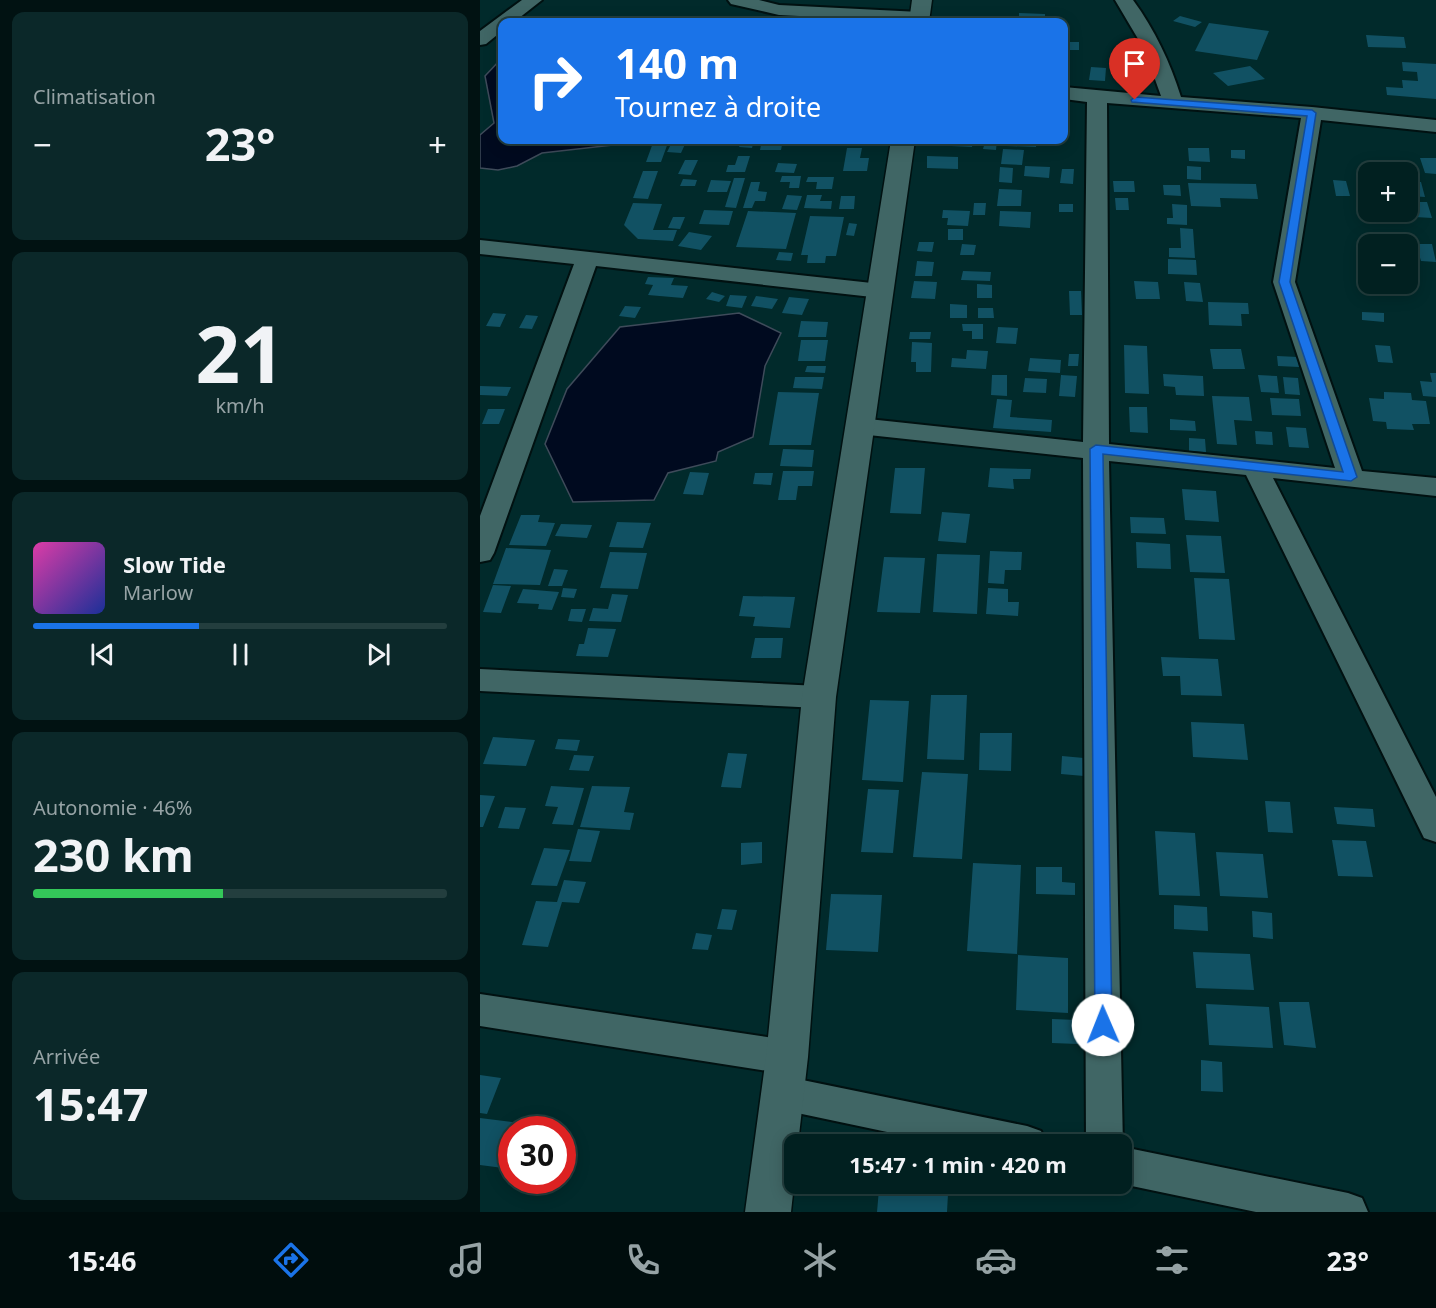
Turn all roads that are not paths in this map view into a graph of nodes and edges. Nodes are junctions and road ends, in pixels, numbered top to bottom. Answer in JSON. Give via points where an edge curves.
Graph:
{"nodes":[{"id":1,"x":533,"y":0,"type":"edge"},
{"id":2,"x":736,"y":0,"type":"edge"},
{"id":3,"x":1124,"y":0,"type":"edge"},
{"id":4,"x":920,"y":13,"type":"edge"},
{"id":5,"x":510,"y":18,"type":"edge"},
{"id":6,"x":498,"y":27,"type":"edge"},
{"id":7,"x":480,"y":40,"type":"edge"},
{"id":8,"x":1068,"y":93,"type":"edge"},
{"id":9,"x":1097,"y":97,"type":"junction"},
{"id":10,"x":1173,"y":103,"type":"junction"},
{"id":11,"x":1312,"y":113,"type":"junction"},
{"id":12,"x":1436,"y":126,"type":"edge"},
{"id":13,"x":902,"y":144,"type":"edge"},
{"id":14,"x":480,"y":248,"type":"edge"},
{"id":15,"x":586,"y":260,"type":"junction"},
{"id":16,"x":881,"y":291,"type":"junction"},
{"id":17,"x":859,"y":426,"type":"junction"},
{"id":18,"x":1096,"y":449,"type":"junction"},
{"id":19,"x":1254,"y":466,"type":"junction"},
{"id":20,"x":1351,"y":477,"type":"junction"},
{"id":21,"x":1436,"y":487,"type":"edge"},
{"id":22,"x":480,"y":553,"type":"edge"},
{"id":23,"x":480,"y":680,"type":"edge"},
{"id":24,"x":819,"y":697,"type":"junction"},
{"id":25,"x":1436,"y":829,"type":"edge"},
{"id":26,"x":480,"y":1010,"type":"edge"},
{"id":27,"x":785,"y":1075,"type":"junction"},
{"id":28,"x":992,"y":1134,"type":"edge"},
{"id":29,"x":1105,"y":1134,"type":"edge"},
{"id":30,"x":1132,"y":1167,"type":"edge"},
{"id":31,"x":768,"y":1212,"type":"edge"},
{"id":32,"x":1348,"y":1212,"type":"edge"}],
"edges":[{"from":1,"to":5,"type":"street"},
{"from":2,"to":4,"type":"street","via":[[779,10]]},
{"from":3,"to":10,"type":"street","via":[[1137,16],[1162,66]]},
{"from":6,"to":7,"type":"street"},
{"from":8,"to":9,"type":"street"},
{"from":9,"to":10,"type":"street"},
{"from":9,"to":18,"type":"street"},
{"from":10,"to":11,"type":"street"},
{"from":11,"to":12,"type":"street"},
{"from":11,"to":20,"type":"street","via":[[1284,282]]},
{"from":13,"to":16,"type":"main road"},
{"from":14,"to":15,"type":"street"},
{"from":15,"to":16,"type":"street"},
{"from":15,"to":22,"type":"street"},
{"from":16,"to":17,"type":"main road"},
{"from":17,"to":18,"type":"street"},
{"from":17,"to":24,"type":"main road"},
{"from":18,"to":19,"type":"street"},
{"from":18,"to":29,"type":"street"},
{"from":19,"to":20,"type":"street"},
{"from":19,"to":25,"type":"street"},
{"from":20,"to":21,"type":"street"},
{"from":23,"to":24,"type":"street"},
{"from":24,"to":27,"type":"main road"},
{"from":26,"to":27,"type":"street"},
{"from":27,"to":28,"type":"street"},
{"from":27,"to":31,"type":"main road"},
{"from":30,"to":32,"type":"street"}]}
